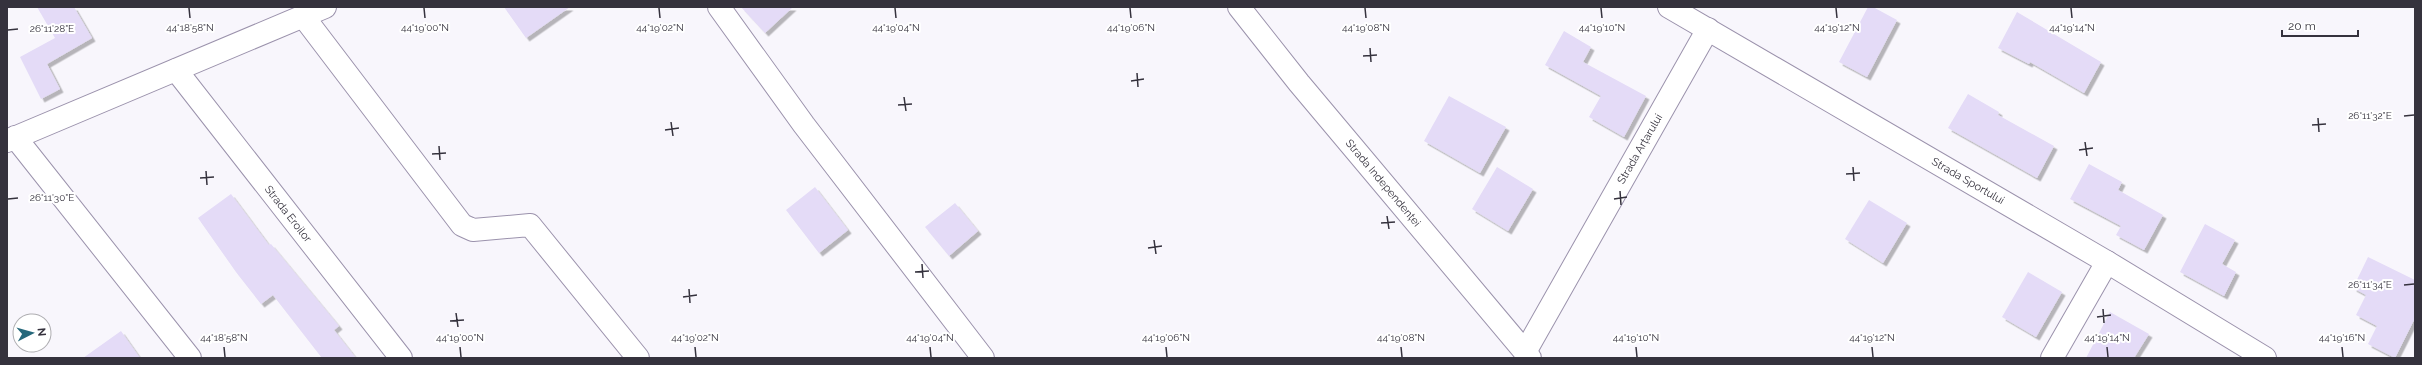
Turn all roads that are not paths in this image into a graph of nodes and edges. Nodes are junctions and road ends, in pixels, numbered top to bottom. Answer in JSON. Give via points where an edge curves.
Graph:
{"nodes":[{"id":1,"x":324,"y":7,"type":"edge"},
{"id":2,"x":719,"y":7,"type":"edge"},
{"id":3,"x":1239,"y":7,"type":"edge"},
{"id":4,"x":1669,"y":7,"type":"edge"},
{"id":5,"x":304,"y":16,"type":"junction"},
{"id":6,"x":1708,"y":30,"type":"junction"},
{"id":7,"x":176,"y":70,"type":"junction"},
{"id":8,"x":11,"y":139,"type":"edge"},
{"id":9,"x":2107,"y":262,"type":"junction"},
{"id":10,"x":1527,"y":355,"type":"edge"},
{"id":11,"x":190,"y":358,"type":"edge"},
{"id":12,"x":401,"y":358,"type":"edge"},
{"id":13,"x":638,"y":358,"type":"edge"},
{"id":14,"x":983,"y":358,"type":"edge"},
{"id":15,"x":2052,"y":358,"type":"edge"},
{"id":16,"x":2265,"y":358,"type":"edge"}],
"edges":[{"from":1,"to":5,"type":"street"},
{"from":2,"to":14,"type":"street","via":[[804,125]]},
{"from":3,"to":10,"type":"street","name":"Strada Independenței","via":[[1299,83]]},
{"from":4,"to":6,"type":"street","name":"Strada Sportului"},
{"from":5,"to":7,"type":"street"},
{"from":5,"to":13,"type":"street","via":[[462,226],[472,230],[530,225]]},
{"from":6,"to":9,"type":"street","name":"Strada Sportului"},
{"from":6,"to":10,"type":"street","name":"Strada Arțarului"},
{"from":7,"to":8,"type":"street"},
{"from":7,"to":12,"type":"street","name":"Strada Eroilor"},
{"from":8,"to":11,"type":"street"},
{"from":9,"to":15,"type":"street"},
{"from":9,"to":16,"type":"street","name":"Strada Sportului"}]}
